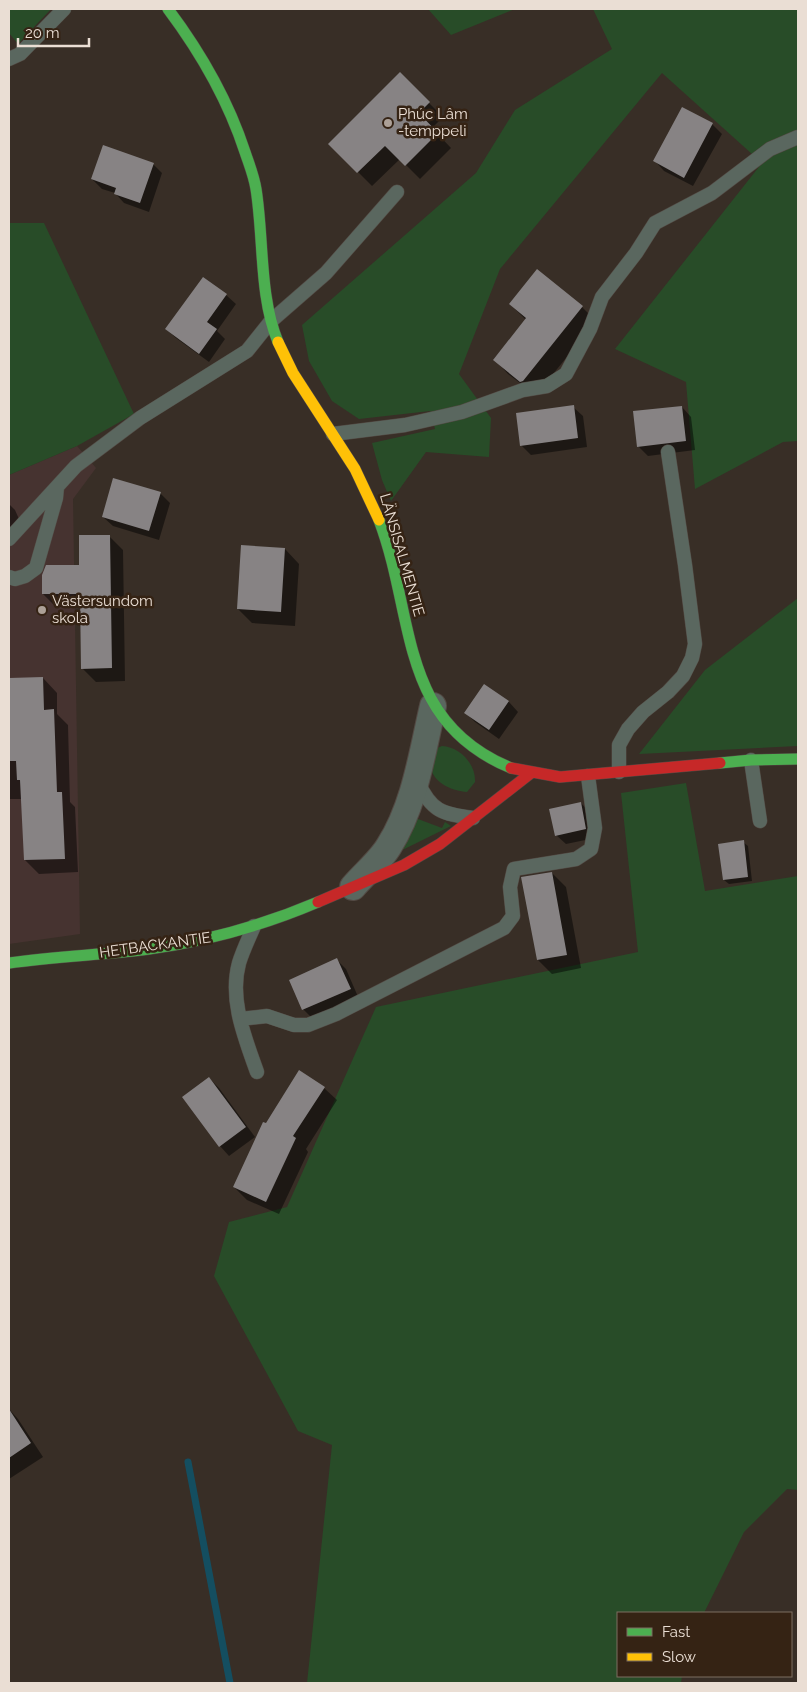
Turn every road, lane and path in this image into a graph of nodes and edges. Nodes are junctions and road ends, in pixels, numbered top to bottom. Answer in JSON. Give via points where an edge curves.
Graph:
{"nodes":[{"id":1,"x":64,"y":9,"type":"edge"},
{"id":2,"x":168,"y":9,"type":"edge"},
{"id":3,"x":9,"y":59,"type":"edge"},
{"id":4,"x":798,"y":137,"type":"edge"},
{"id":5,"x":398,"y":192,"type":"dead end"},
{"id":6,"x":271,"y":321,"type":"junction"},
{"id":7,"x":333,"y":434,"type":"junction"},
{"id":8,"x":668,"y":452,"type":"dead end"},
{"id":9,"x":57,"y":487,"type":"junction"},
{"id":10,"x":9,"y":539,"type":"edge"},
{"id":11,"x":9,"y":577,"type":"edge"},
{"id":12,"x":433,"y":706,"type":"junction"},
{"id":13,"x":798,"y":759,"type":"edge"},
{"id":14,"x":751,"y":760,"type":"junction"},
{"id":15,"x":619,"y":772,"type":"junction"},
{"id":16,"x":531,"y":773,"type":"junction"},
{"id":17,"x":588,"y":776,"type":"junction"},
{"id":18,"x":417,"y":779,"type":"junction"},
{"id":19,"x":473,"y":818,"type":"junction"},
{"id":20,"x":760,"y":821,"type":"dead end"},
{"id":21,"x":353,"y":886,"type":"junction"},
{"id":22,"x":254,"y":926,"type":"junction"},
{"id":23,"x":9,"y":963,"type":"edge"},
{"id":24,"x":240,"y":1019,"type":"junction"},
{"id":25,"x":257,"y":1072,"type":"dead end"}],
"edges":[{"from":1,"to":3,"type":"lane","via":[[20,54]]},
{"from":2,"to":6,"type":"street","name":"LÄNSISALMENTIE","via":[[214,78],[242,141],[256,188],[266,300]]},
{"from":4,"to":7,"type":"lane","via":[[770,149],[712,194],[655,223],[602,297],[590,329],[566,374],[547,386],[523,390],[462,412],[406,425]]},
{"from":5,"to":6,"type":"lane","via":[[326,273]]},
{"from":6,"to":7,"type":"street","name":"LÄNSISALMENTIE","via":[[285,360]]},
{"from":6,"to":9,"type":"lane","via":[[247,351],[140,418],[76,466]]},
{"from":7,"to":12,"type":"street","name":"LÄNSISALMENTIE","via":[[350,458],[373,504],[417,665]]},
{"from":8,"to":15,"type":"lane","via":[[695,644],[683,676],[628,728],[619,745]]},
{"from":9,"to":10,"type":"lane"},
{"from":9,"to":11,"type":"lane","via":[[36,568],[20,578]]},
{"from":12,"to":16,"type":"street","name":"LÄNSISALMENTIE","via":[[466,743],[510,768]]},
{"from":12,"to":18,"type":"street","name":"HETBACKANTIE"},
{"from":13,"to":14,"type":"street","name":"LÄNSISALMENTIE"},
{"from":14,"to":15,"type":"street","name":"LÄNSISALMENTIE"},
{"from":14,"to":20,"type":"lane"},
{"from":15,"to":17,"type":"street","name":"LÄNSISALMENTIE"},
{"from":16,"to":17,"type":"street","name":"LÄNSISALMENTIE"},
{"from":16,"to":19,"type":"street","name":"HETBACKANTIE"},
{"from":17,"to":24,"type":"lane","via":[[595,828],[591,849],[576,859],[514,869],[510,887],[513,916],[504,928],[336,1014],[308,1025],[294,1025],[267,1016]]},
{"from":18,"to":19,"type":"lane","via":[[432,806]]},
{"from":18,"to":21,"type":"street","name":"HETBACKANTIE","via":[[389,847]]},
{"from":19,"to":21,"type":"street","name":"HETBACKANTIE","via":[[440,844]]},
{"from":21,"to":22,"type":"street","name":"HETBACKANTIE"},
{"from":22,"to":23,"type":"street","name":"HETBACKANTIE","via":[[167,946]]},
{"from":22,"to":24,"type":"lane","via":[[239,962],[235,992]]},
{"from":24,"to":25,"type":"lane"}]}
